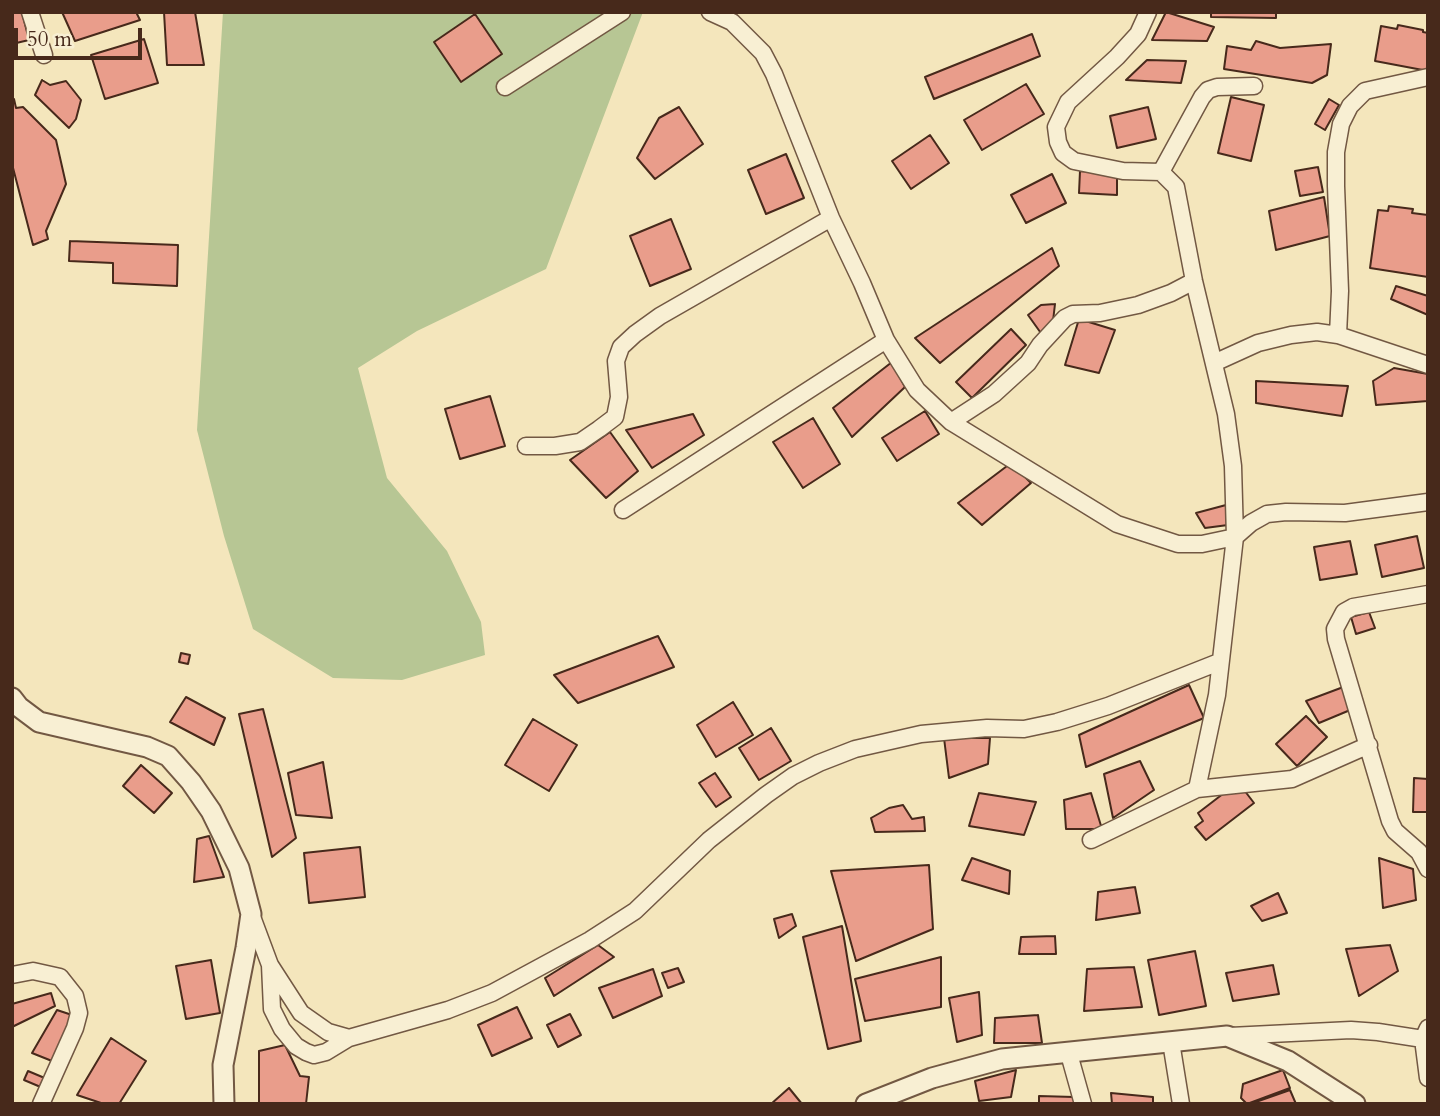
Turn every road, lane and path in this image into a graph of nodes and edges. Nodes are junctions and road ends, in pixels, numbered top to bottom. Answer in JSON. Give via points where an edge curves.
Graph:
{"nodes":[{"id":1,"x":30,"y":12,"type":"edge"},
{"id":2,"x":622,"y":12,"type":"edge"},
{"id":3,"x":710,"y":12,"type":"edge"},
{"id":4,"x":1148,"y":12,"type":"edge"},
{"id":5,"x":44,"y":55,"type":"dead end"},
{"id":6,"x":1428,"y":77,"type":"edge"},
{"id":7,"x":1255,"y":86,"type":"dead end"},
{"id":8,"x":505,"y":87,"type":"dead end"},
{"id":9,"x":1161,"y":172,"type":"junction"},
{"id":10,"x":831,"y":218,"type":"junction"},
{"id":11,"x":1194,"y":281,"type":"junction"},
{"id":12,"x":1338,"y":335,"type":"junction"},
{"id":13,"x":886,"y":340,"type":"junction"},
{"id":14,"x":1214,"y":363,"type":"junction"},
{"id":15,"x":1428,"y":365,"type":"edge"},
{"id":16,"x":951,"y":422,"type":"junction"},
{"id":17,"x":526,"y":446,"type":"dead end"},
{"id":18,"x":1428,"y":502,"type":"edge"},
{"id":19,"x":623,"y":510,"type":"dead end"},
{"id":20,"x":1235,"y":537,"type":"junction"},
{"id":21,"x":1428,"y":594,"type":"edge"},
{"id":22,"x":1219,"y":662,"type":"junction"},
{"id":23,"x":12,"y":698,"type":"edge"},
{"id":24,"x":1369,"y":745,"type":"junction"},
{"id":25,"x":1197,"y":789,"type":"junction"},
{"id":26,"x":1091,"y":840,"type":"dead end"},
{"id":27,"x":1428,"y":869,"type":"edge"},
{"id":28,"x":251,"y":914,"type":"junction"},
{"id":29,"x":271,"y":965,"type":"junction"},
{"id":30,"x":12,"y":975,"type":"edge"},
{"id":31,"x":1426,"y":1034,"type":"edge"},
{"id":32,"x":1227,"y":1036,"type":"junction"},
{"id":33,"x":349,"y":1038,"type":"junction"},
{"id":34,"x":1171,"y":1042,"type":"junction"},
{"id":35,"x":1069,"y":1054,"type":"junction"},
{"id":36,"x":1428,"y":1078,"type":"edge"},
{"id":37,"x":41,"y":1104,"type":"edge"},
{"id":38,"x":224,"y":1104,"type":"edge"},
{"id":39,"x":866,"y":1104,"type":"edge"},
{"id":40,"x":1083,"y":1104,"type":"edge"},
{"id":41,"x":1181,"y":1104,"type":"edge"},
{"id":42,"x":1355,"y":1104,"type":"edge"}],
"edges":[{"from":1,"to":5,"type":"street"},
{"from":2,"to":8,"type":"street"},
{"from":3,"to":10,"type":"street","via":[[732,22],[763,53]]},
{"from":4,"to":9,"type":"street","via":[[1138,34],[1068,102],[1056,127],[1063,153],[1074,161],[1123,171]]},
{"from":6,"to":12,"type":"street","via":[[1365,91],[1341,124],[1336,152]]},
{"from":7,"to":9,"type":"street","via":[[1208,90]]},
{"from":9,"to":11,"type":"street","via":[[1176,187]]},
{"from":10,"to":13,"type":"street"},
{"from":10,"to":17,"type":"street","via":[[635,334],[621,347],[616,361],[619,397],[615,417],[599,429],[580,442]]},
{"from":11,"to":14,"type":"street"},
{"from":11,"to":16,"type":"street","via":[[1138,305],[1065,318],[1028,363],[994,394]]},
{"from":12,"to":14,"type":"street","via":[[1291,335],[1258,343]]},
{"from":12,"to":15,"type":"street"},
{"from":13,"to":16,"type":"street","via":[[918,390]]},
{"from":13,"to":19,"type":"street"},
{"from":14,"to":20,"type":"street","via":[[1233,466]]},
{"from":16,"to":20,"type":"street","via":[[1117,524],[1178,544]]},
{"from":18,"to":20,"type":"street","via":[[1345,513],[1267,514]]},
{"from":20,"to":22,"type":"street"},
{"from":21,"to":24,"type":"street","via":[[1353,607],[1338,620],[1336,639]]},
{"from":22,"to":25,"type":"street"},
{"from":22,"to":33,"type":"street","via":[[1057,722],[1024,729],[909,736],[819,763],[766,795],[709,840],[635,911],[590,940],[492,993]]},
{"from":23,"to":28,"type":"street","via":[[39,722],[168,756],[211,811],[239,868]]},
{"from":24,"to":25,"type":"street","via":[[1292,779]]},
{"from":24,"to":27,"type":"street","via":[[1390,821],[1424,858]]},
{"from":25,"to":26,"type":"street"},
{"from":28,"to":29,"type":"street"},
{"from":28,"to":38,"type":"street","via":[[223,1065]]},
{"from":29,"to":33,"type":"street","via":[[301,1013],[328,1032]]},
{"from":29,"to":33,"type":"street","via":[[272,1009],[296,1046],[314,1055]]},
{"from":30,"to":37,"type":"street","via":[[33,971],[60,977],[75,996],[79,1013]]},
{"from":31,"to":32,"type":"street","via":[[1351,1030]]},
{"from":31,"to":36,"type":"street"},
{"from":32,"to":34,"type":"street"},
{"from":32,"to":42,"type":"street","via":[[1287,1061]]},
{"from":34,"to":35,"type":"street"},
{"from":34,"to":41,"type":"street"},
{"from":35,"to":39,"type":"street","via":[[966,1067]]},
{"from":35,"to":40,"type":"street"}]}
